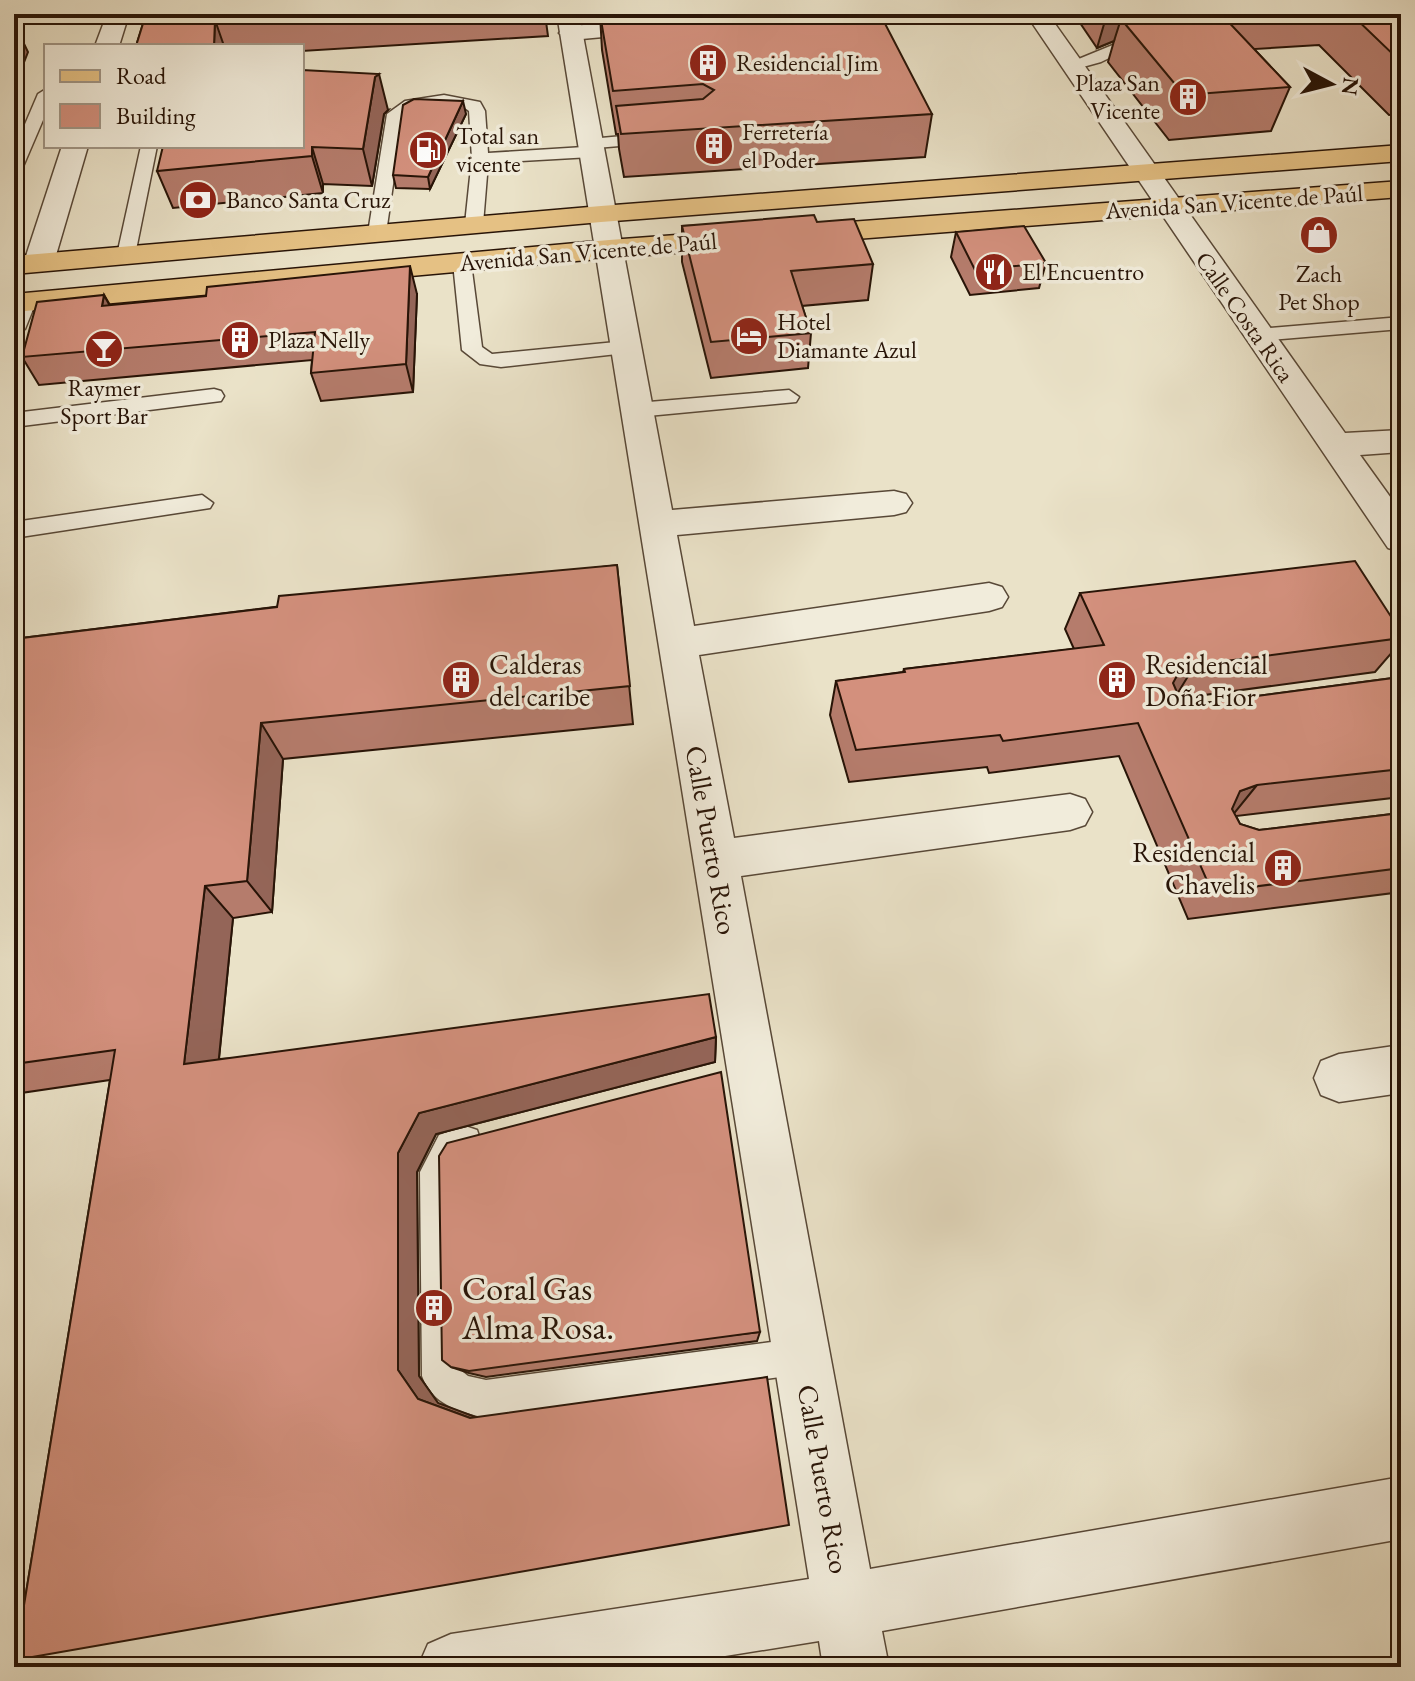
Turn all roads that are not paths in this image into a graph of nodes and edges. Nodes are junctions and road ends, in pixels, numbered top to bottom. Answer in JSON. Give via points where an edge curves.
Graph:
{"nodes":[{"id":1,"x":118,"y":14,"type":"edge"},
{"id":2,"x":1037,"y":14,"type":"edge"},
{"id":3,"x":570,"y":23,"type":"edge"},
{"id":4,"x":678,"y":24,"type":"edge"},
{"id":5,"x":1155,"y":32,"type":"edge"},
{"id":6,"x":108,"y":44,"type":"edge"},
{"id":7,"x":1072,"y":65,"type":"junction"},
{"id":8,"x":44,"y":99,"type":"edge"},
{"id":9,"x":675,"y":136,"type":"edge"},
{"id":10,"x":74,"y":148,"type":"edge"},
{"id":11,"x":149,"y":148,"type":"edge"},
{"id":12,"x":590,"y":148,"type":"junction"},
{"id":13,"x":1401,"y":153,"type":"edge"},
{"id":14,"x":480,"y":158,"type":"junction"},
{"id":15,"x":14,"y":169,"type":"edge"},
{"id":16,"x":1145,"y":171,"type":"junction"},
{"id":17,"x":1401,"y":189,"type":"edge"},
{"id":18,"x":1168,"y":207,"type":"junction"},
{"id":19,"x":474,"y":224,"type":"junction"},
{"id":20,"x":605,"y":232,"type":"junction"},
{"id":21,"x":377,"y":233,"type":"junction"},
{"id":22,"x":126,"y":255,"type":"junction"},
{"id":23,"x":26,"y":263,"type":"edge"},
{"id":24,"x":462,"y":263,"type":"junction"},
{"id":25,"x":16,"y":309,"type":"edge"},
{"id":26,"x":1401,"y":323,"type":"edge"},
{"id":27,"x":1259,"y":335,"type":"junction"},
{"id":28,"x":626,"y":347,"type":"junction"},
{"id":29,"x":214,"y":396,"type":"dead end"},
{"id":30,"x":789,"y":397,"type":"dead end"},
{"id":31,"x":637,"y":410,"type":"junction"},
{"id":32,"x":14,"y":420,"type":"edge"},
{"id":33,"x":1401,"y":441,"type":"edge"},
{"id":34,"x":1335,"y":445,"type":"junction"},
{"id":35,"x":202,"y":503,"type":"dead end"},
{"id":36,"x":894,"y":503,"type":"dead end"},
{"id":37,"x":657,"y":524,"type":"junction"},
{"id":38,"x":14,"y":530,"type":"edge"},
{"id":39,"x":1401,"y":539,"type":"edge"},
{"id":40,"x":989,"y":597,"type":"dead end"},
{"id":41,"x":678,"y":643,"type":"junction"},
{"id":42,"x":1070,"y":812,"type":"dead end"},
{"id":43,"x":715,"y":860,"type":"junction"},
{"id":44,"x":1401,"y":1069,"type":"edge"},
{"id":45,"x":1339,"y":1078,"type":"dead end"},
{"id":46,"x":492,"y":1134,"type":"edge"},
{"id":47,"x":802,"y":1356,"type":"junction"},
{"id":48,"x":1401,"y":1508,"type":"edge"},
{"id":49,"x":846,"y":1605,"type":"junction"},
{"id":50,"x":451,"y":1667,"type":"edge"},
{"id":51,"x":856,"y":1667,"type":"edge"}],
"edges":[{"from":1,"to":6,"type":"street"},
{"from":2,"to":7,"type":"street","name":"Calle Costa Rica"},
{"from":3,"to":4,"type":"street"},
{"from":3,"to":12,"type":"street","name":"Calle Puerto Rico"},
{"from":5,"to":7,"type":"lane"},
{"from":7,"to":16,"type":"street","name":"Calle Costa Rica"},
{"from":8,"to":15,"type":"lane"},
{"from":9,"to":12,"type":"lane"},
{"from":10,"to":23,"type":"street"},
{"from":11,"to":22,"type":"lane"},
{"from":12,"to":14,"type":"lane"},
{"from":12,"to":20,"type":"street","name":"Calle Puerto Rico"},
{"from":13,"to":16,"type":"main road","name":"Avenida San Vicente de Paúl"},
{"from":14,"to":19,"type":"lane"},
{"from":14,"to":21,"type":"lane","via":[[474,105],[457,100],[399,109]]},
{"from":16,"to":18,"type":"street","name":"Calle Costa Rica"},
{"from":16,"to":20,"type":"main road","name":"Avenida San Vicente de Paúl"},
{"from":17,"to":18,"type":"main road","name":"Avenida San Vicente de Paúl"},
{"from":18,"to":20,"type":"main road","name":"Avenida San Vicente de Paúl"},
{"from":18,"to":27,"type":"street","name":"Calle Costa Rica"},
{"from":19,"to":20,"type":"main road","name":"Avenida San Vicente de Paúl"},
{"from":19,"to":21,"type":"main road","name":"Avenida San Vicente de Paúl"},
{"from":20,"to":24,"type":"main road","name":"Avenida San Vicente de Paúl"},
{"from":20,"to":28,"type":"street","name":"Calle Puerto Rico"},
{"from":21,"to":22,"type":"main road","name":"Avenida San Vicente de Paúl"},
{"from":22,"to":23,"type":"main road","name":"Avenida San Vicente de Paúl"},
{"from":24,"to":25,"type":"main road","name":"Avenida San Vicente de Paúl"},
{"from":24,"to":28,"type":"lane","via":[[472,350],[479,357],[501,361]]},
{"from":26,"to":27,"type":"lane"},
{"from":27,"to":34,"type":"street","name":"Calle Costa Rica"},
{"from":28,"to":31,"type":"street","name":"Calle Puerto Rico"},
{"from":29,"to":32,"type":"lane"},
{"from":30,"to":31,"type":"lane"},
{"from":31,"to":37,"type":"street","name":"Calle Puerto Rico"},
{"from":33,"to":34,"type":"street"},
{"from":34,"to":39,"type":"street","name":"Calle Costa Rica"},
{"from":35,"to":38,"type":"lane"},
{"from":36,"to":37,"type":"street"},
{"from":37,"to":41,"type":"street","name":"Calle Puerto Rico"},
{"from":40,"to":41,"type":"street"},
{"from":41,"to":43,"type":"street","name":"Calle Puerto Rico"},
{"from":42,"to":43,"type":"street"},
{"from":43,"to":47,"type":"street","name":"Calle Puerto Rico","via":[[738,1074]]},
{"from":44,"to":45,"type":"street"},
{"from":46,"to":47,"type":"lane","via":[[451,1147],[437,1172],[440,1376],[458,1392],[486,1399]]},
{"from":47,"to":49,"type":"street","name":"Calle Puerto Rico"},
{"from":48,"to":49,"type":"street"},
{"from":49,"to":50,"type":"street"},
{"from":49,"to":51,"type":"street","name":"Calle Puerto Rico"}]}
